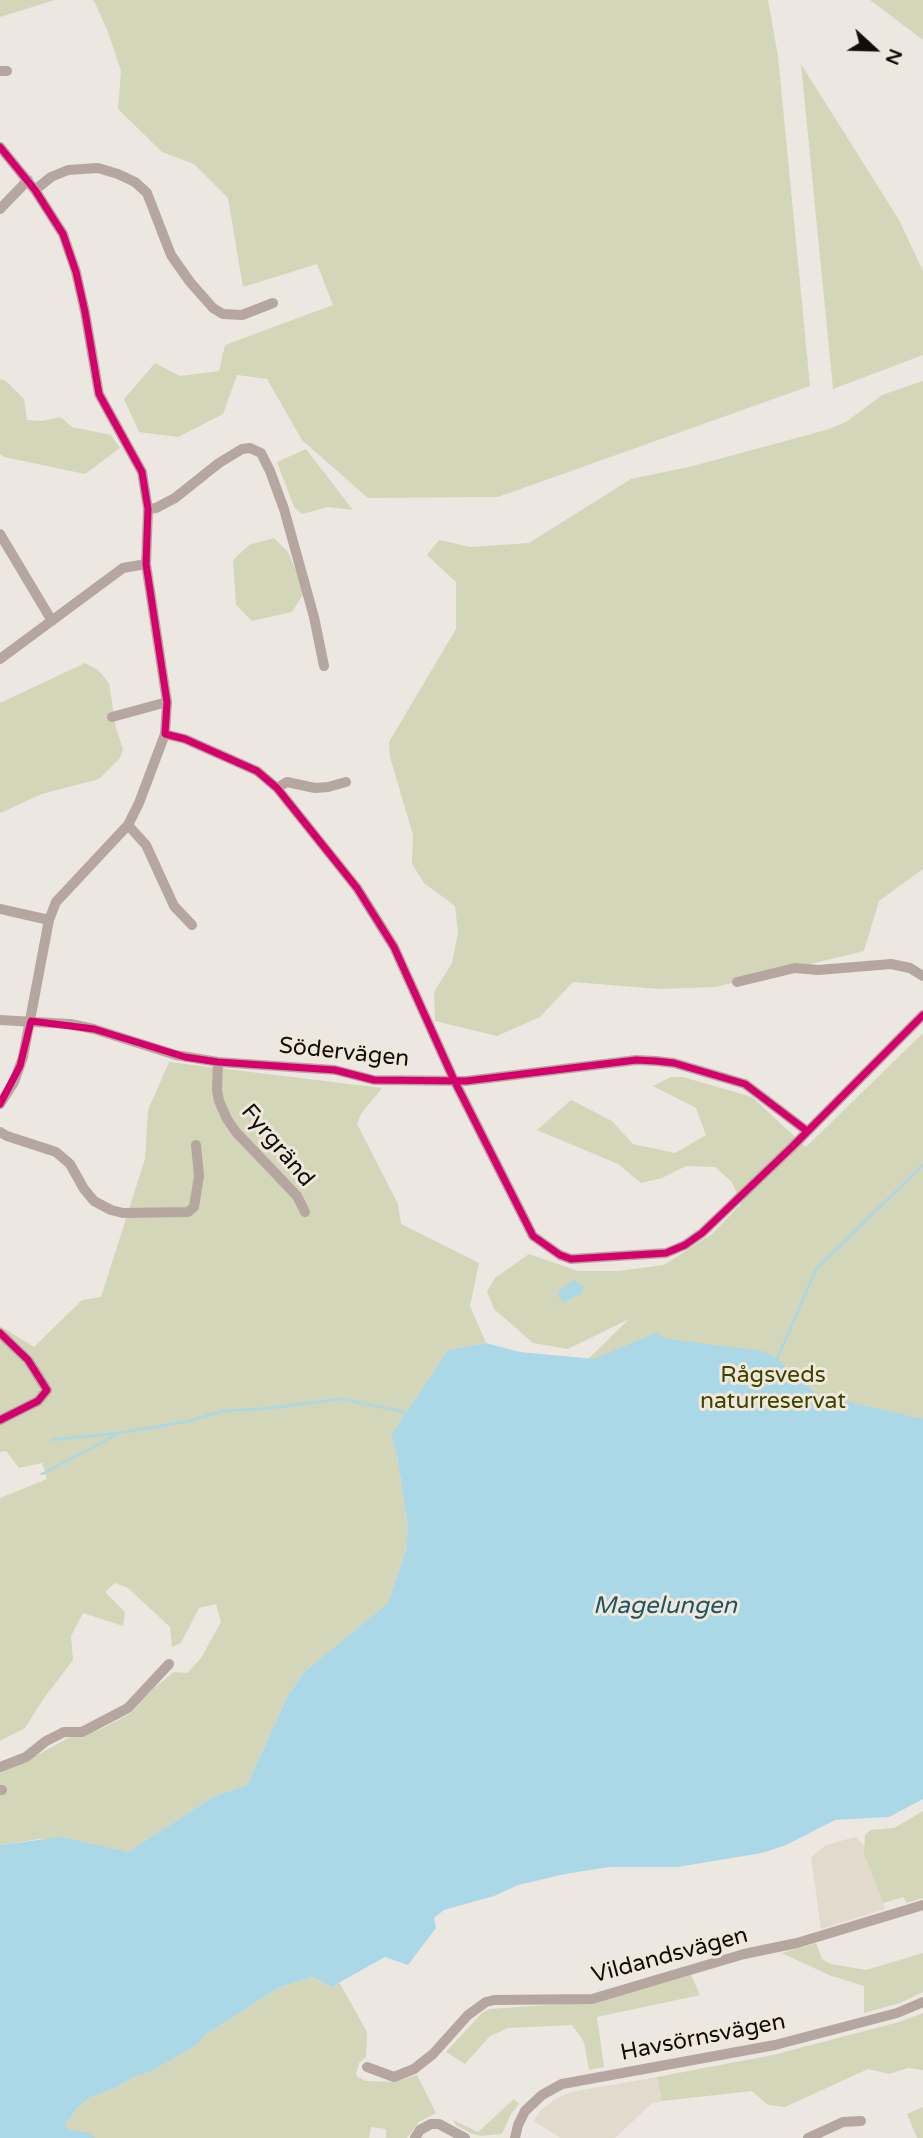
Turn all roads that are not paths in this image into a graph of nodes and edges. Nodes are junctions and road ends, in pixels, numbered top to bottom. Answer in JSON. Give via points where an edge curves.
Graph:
{"nodes":[{"id":1,"x":0,"y":148,"type":"edge"},
{"id":2,"x":28,"y":180,"type":"junction"},
{"id":3,"x":36,"y":190,"type":"junction"},
{"id":4,"x":0,"y":209,"type":"edge"},
{"id":5,"x":273,"y":303,"type":"dead end"},
{"id":6,"x":148,"y":509,"type":"junction"},
{"id":7,"x":0,"y":534,"type":"edge"},
{"id":8,"x":146,"y":564,"type":"junction"},
{"id":9,"x":52,"y":621,"type":"junction"},
{"id":10,"x":0,"y":659,"type":"edge"},
{"id":11,"x":324,"y":666,"type":"dead end"},
{"id":12,"x":167,"y":702,"type":"junction"},
{"id":13,"x":112,"y":717,"type":"dead end"},
{"id":14,"x":165,"y":734,"type":"junction"},
{"id":15,"x":346,"y":782,"type":"dead end"},
{"id":16,"x":277,"y":788,"type":"junction"},
{"id":17,"x":128,"y":825,"type":"junction"},
{"id":18,"x":0,"y":909,"type":"edge"},
{"id":19,"x":49,"y":920,"type":"junction"},
{"id":20,"x":192,"y":925,"type":"dead end"},
{"id":21,"x":923,"y":976,"type":"edge"},
{"id":22,"x":737,"y":982,"type":"dead end"},
{"id":23,"x":923,"y":1015,"type":"edge"},
{"id":24,"x":0,"y":1020,"type":"edge"},
{"id":25,"x":31,"y":1021,"type":"junction"},
{"id":26,"x":218,"y":1062,"type":"junction"},
{"id":27,"x":454,"y":1080,"type":"junction"},
{"id":28,"x":0,"y":1104,"type":"edge"},
{"id":29,"x":807,"y":1131,"type":"junction"},
{"id":30,"x":0,"y":1132,"type":"edge"},
{"id":31,"x":196,"y":1145,"type":"dead end"},
{"id":32,"x":305,"y":1212,"type":"dead end"},
{"id":33,"x":0,"y":1333,"type":"edge"},
{"id":34,"x":0,"y":1420,"type":"edge"},
{"id":35,"x":169,"y":1664,"type":"dead end"},
{"id":36,"x":0,"y":1767,"type":"edge"},
{"id":37,"x":923,"y":1905,"type":"edge"},
{"id":38,"x":923,"y":2002,"type":"edge"},
{"id":39,"x":367,"y":2067,"type":"dead end"},
{"id":40,"x":862,"y":2121,"type":"dead end"},
{"id":41,"x":415,"y":2138,"type":"edge"},
{"id":42,"x":465,"y":2138,"type":"edge"},
{"id":43,"x":515,"y":2138,"type":"edge"},
{"id":44,"x":808,"y":2138,"type":"edge"}],
"edges":[{"from":1,"to":2,"type":"street"},
{"from":2,"to":3,"type":"street"},
{"from":2,"to":4,"type":"street"},
{"from":3,"to":5,"type":"street","via":[[68,170],[98,168],[135,182],[147,193],[172,255],[214,308],[223,314],[242,315]]},
{"from":3,"to":6,"type":"street","via":[[63,234],[85,312],[99,394],[142,472]]},
{"from":6,"to":8,"type":"street"},
{"from":6,"to":11,"type":"street","via":[[175,498],[242,449],[261,453],[284,509]]},
{"from":7,"to":9,"type":"street"},
{"from":8,"to":9,"type":"street","via":[[123,568]]},
{"from":8,"to":12,"type":"street"},
{"from":9,"to":10,"type":"street"},
{"from":12,"to":13,"type":"street"},
{"from":12,"to":14,"type":"street"},
{"from":14,"to":16,"type":"street","via":[[249,767]]},
{"from":14,"to":17,"type":"street"},
{"from":15,"to":16,"type":"street","via":[[315,788],[287,782]]},
{"from":16,"to":27,"type":"street","via":[[377,917]]},
{"from":17,"to":19,"type":"street","via":[[56,902]]},
{"from":17,"to":20,"type":"street","via":[[145,845],[174,906]]},
{"from":18,"to":19,"type":"street"},
{"from":19,"to":25,"type":"street"},
{"from":21,"to":22,"type":"street","via":[[891,964],[795,968]]},
{"from":23,"to":29,"type":"street"},
{"from":24,"to":25,"type":"street","name":"Södervägen"},
{"from":25,"to":26,"type":"street","name":"Södervägen","via":[[94,1029],[176,1055]]},
{"from":25,"to":28,"type":"street","via":[[20,1066]]},
{"from":26,"to":27,"type":"street","name":"Södervägen","via":[[335,1070],[374,1080]]},
{"from":26,"to":32,"type":"street","name":"Fyrgränd","via":[[217,1090],[227,1119],[297,1196]]},
{"from":27,"to":29,"type":"street","name":"Södervägen","via":[[656,1060],[745,1084]]},
{"from":27,"to":29,"type":"street","via":[[533,1236],[571,1259],[666,1253],[685,1245]]},
{"from":30,"to":31,"type":"street","via":[[56,1152],[70,1164],[94,1201],[123,1213],[188,1212],[194,1207],[199,1176]]},
{"from":33,"to":34,"type":"street","via":[[28,1360],[47,1390],[38,1401]]},
{"from":35,"to":36,"type":"street","via":[[128,1708],[82,1732],[64,1732],[26,1757]]},
{"from":37,"to":39,"type":"street","name":"Vildandsvägen","via":[[592,1999],[494,2000],[468,2015],[414,2069],[394,2077]]},
{"from":38,"to":43,"type":"street","name":"Havsörnsvägen","via":[[775,2045],[562,2084],[525,2111]]},
{"from":40,"to":44,"type":"street","via":[[843,2122]]},
{"from":41,"to":42,"type":"street","via":[[431,2124]]}]}
